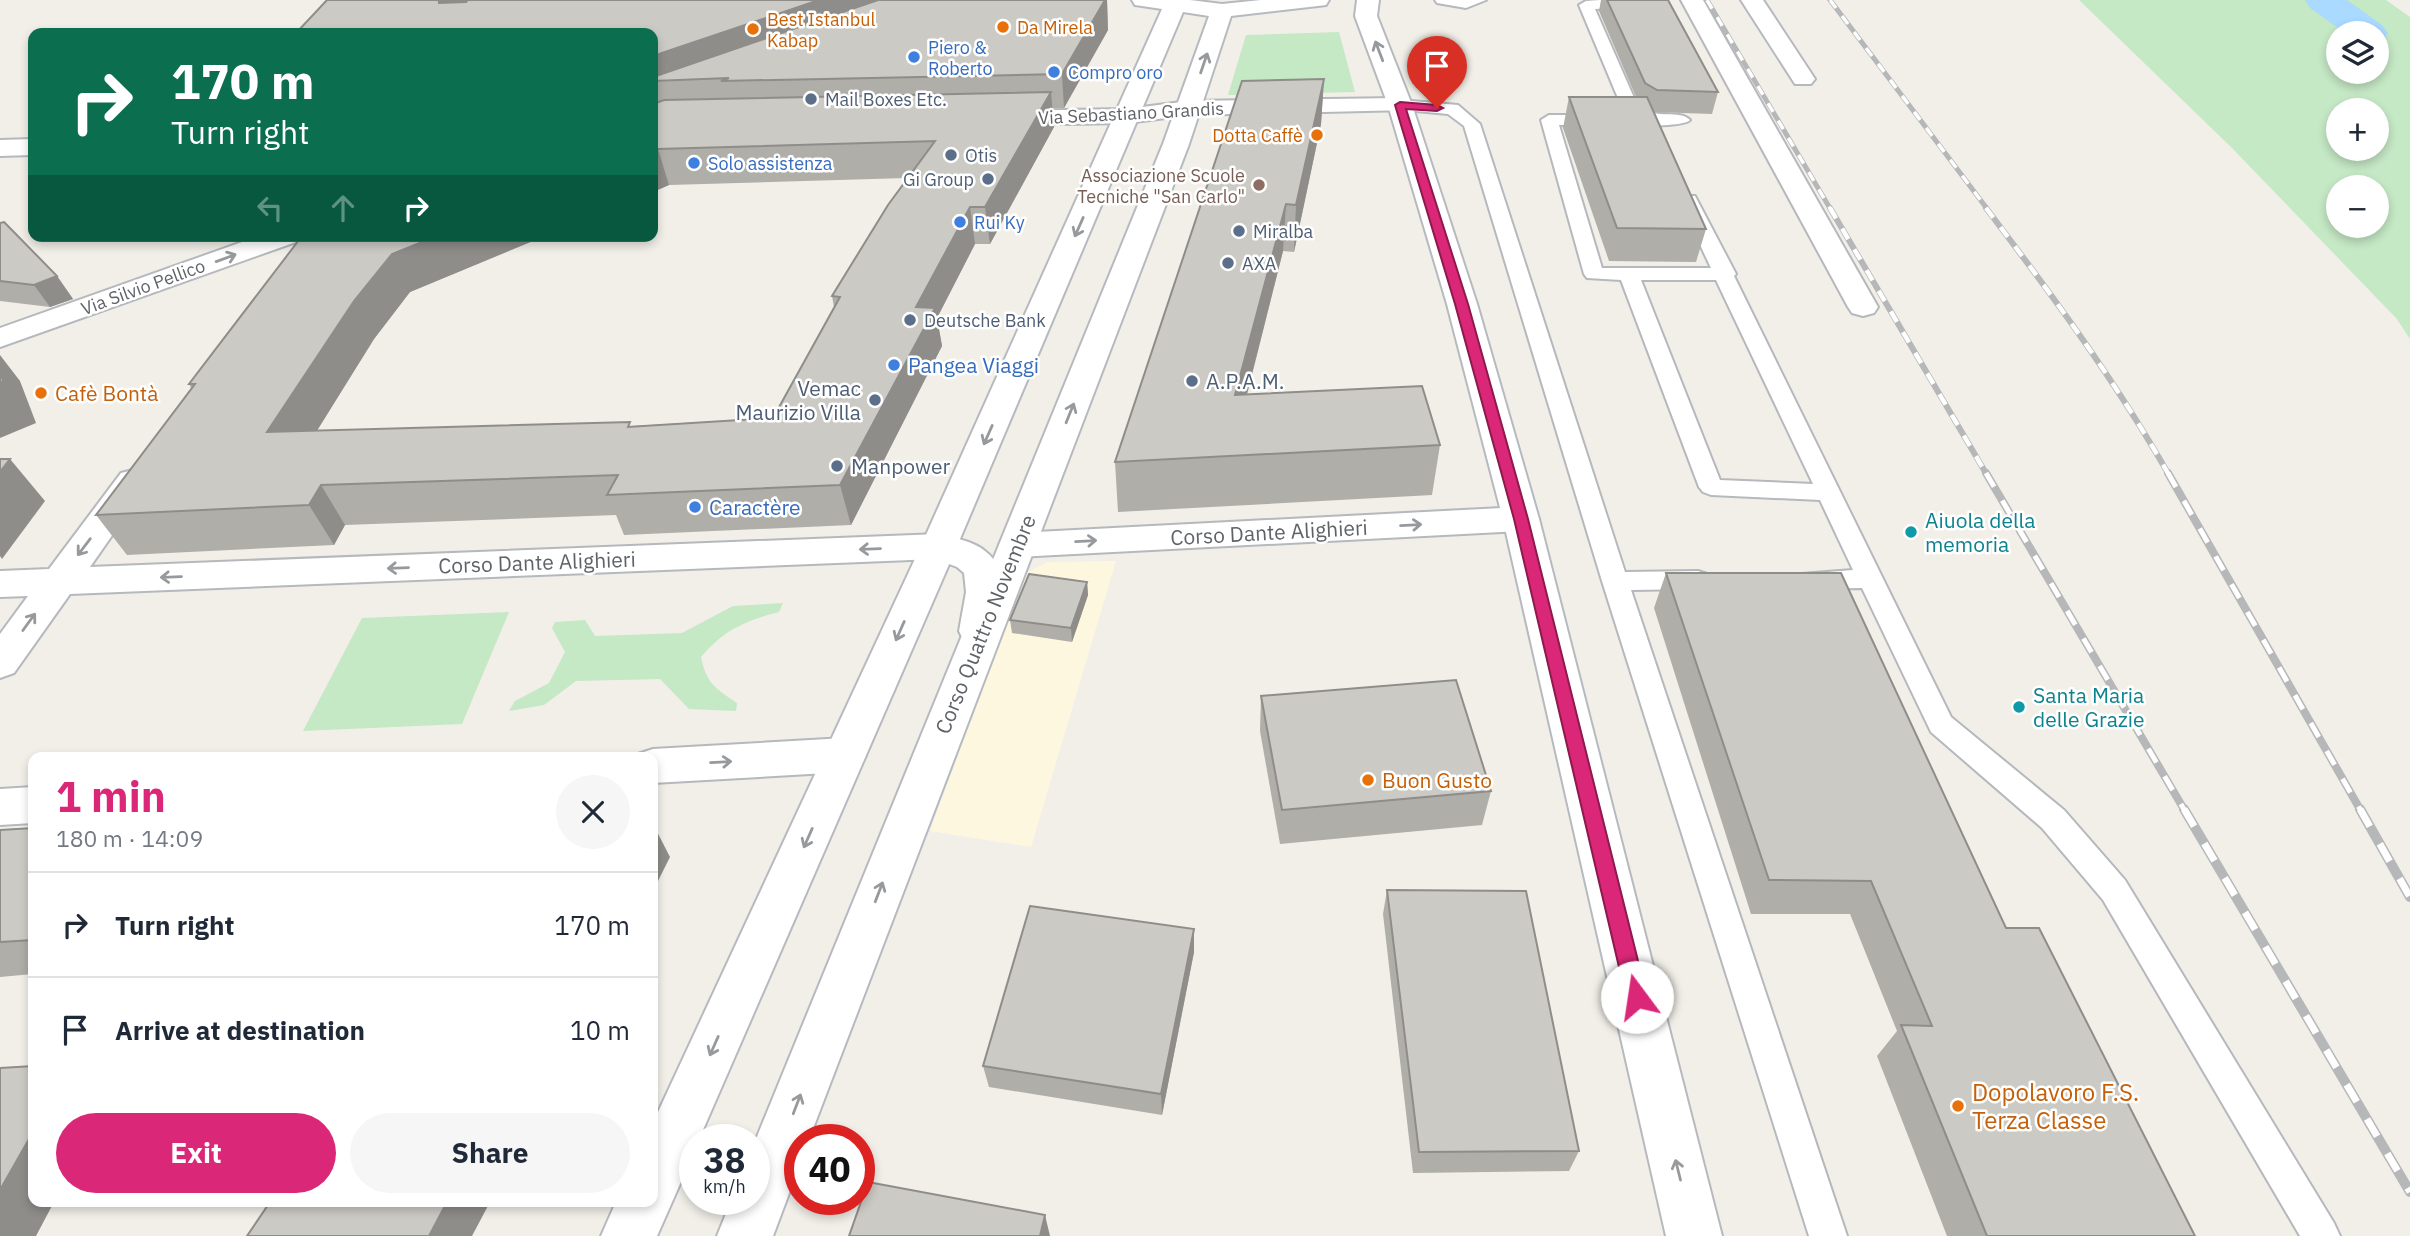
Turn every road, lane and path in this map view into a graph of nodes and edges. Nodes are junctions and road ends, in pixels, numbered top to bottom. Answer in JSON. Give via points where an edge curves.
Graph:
{"nodes":[{"id":1,"x":1143,"y":0,"type":"edge"},
{"id":2,"x":1318,"y":0,"type":"edge"},
{"id":3,"x":1367,"y":0,"type":"edge"},
{"id":4,"x":1443,"y":0,"type":"edge"},
{"id":5,"x":1479,"y":0,"type":"edge"},
{"id":6,"x":1692,"y":0,"type":"edge"},
{"id":7,"x":1752,"y":0,"type":"edge"},
{"id":8,"x":1166,"y":3,"type":"edge"},
{"id":9,"x":1651,"y":3,"type":"edge"},
{"id":10,"x":1222,"y":11,"type":"junction"},
{"id":11,"x":1803,"y":79,"type":"dead end"},
{"id":12,"x":1400,"y":105,"type":"junction"},
{"id":13,"x":1189,"y":108,"type":"junction"},
{"id":14,"x":1127,"y":116,"type":"junction"},
{"id":15,"x":979,"y":119,"type":"edge"},
{"id":16,"x":1648,"y":120,"type":"junction"},
{"id":17,"x":1682,"y":120,"type":"edge"},
{"id":18,"x":1660,"y":143,"type":"edge"},
{"id":19,"x":28,"y":146,"type":"edge"},
{"id":20,"x":0,"y":148,"type":"edge"},
{"id":21,"x":1678,"y":179,"type":"edge"},
{"id":22,"x":290,"y":250,"type":"edge"},
{"id":23,"x":1629,"y":274,"type":"junction"},
{"id":24,"x":1726,"y":274,"type":"junction"},
{"id":25,"x":1863,"y":307,"type":"dead end"},
{"id":26,"x":0,"y":338,"type":"edge"},
{"id":27,"x":150,"y":458,"type":"edge"},
{"id":28,"x":1829,"y":492,"type":"junction"},
{"id":29,"x":1521,"y":519,"type":"junction"},
{"id":30,"x":1017,"y":545,"type":"junction"},
{"id":31,"x":939,"y":546,"type":"junction"},
{"id":32,"x":1870,"y":579,"type":"junction"},
{"id":33,"x":1725,"y":580,"type":"edge"},
{"id":34,"x":1791,"y":580,"type":"edge"},
{"id":35,"x":58,"y":581,"type":"junction"},
{"id":36,"x":1615,"y":581,"type":"junction"},
{"id":37,"x":0,"y":584,"type":"edge"},
{"id":38,"x":974,"y":654,"type":"junction"},
{"id":39,"x":0,"y":663,"type":"edge"},
{"id":40,"x":845,"y":755,"type":"junction"},
{"id":41,"x":658,"y":766,"type":"edge"},
{"id":42,"x":28,"y":804,"type":"edge"},
{"id":43,"x":0,"y":807,"type":"edge"},
{"id":44,"x":658,"y":1172,"type":"edge"},
{"id":45,"x":642,"y":1207,"type":"edge"},
{"id":46,"x":629,"y":1236,"type":"edge"},
{"id":47,"x":746,"y":1236,"type":"edge"},
{"id":48,"x":1694,"y":1236,"type":"edge"},
{"id":49,"x":1828,"y":1236,"type":"edge"},
{"id":50,"x":2321,"y":1236,"type":"edge"}],
"edges":[{"from":1,"to":8,"type":"street"},
{"from":2,"to":10,"type":"street"},
{"from":12,"to":3,"type":"street","one_way":true,"via":[[1366,16]]},
{"from":4,"to":5,"type":"lane","via":[[1466,4]]},
{"from":6,"to":25,"type":"street"},
{"from":7,"to":11,"type":"street"},
{"from":8,"to":10,"type":"street"},
{"from":8,"to":14,"type":"street"},
{"from":9,"to":16,"type":"lane","via":[[1586,5],[1631,110]]},
{"from":13,"to":10,"type":"street","name":"Corso Quattro Novembre","one_way":true},
{"from":12,"to":13,"type":"street","name":"Via Sebastiano Grandis"},
{"from":12,"to":29,"type":"street","via":[[1462,304]]},
{"from":12,"to":36,"type":"lane","via":[[1452,109],[1472,124]]},
{"from":13,"to":14,"type":"street","name":"Via Sebastiano Grandis"},
{"from":30,"to":13,"type":"street","name":"Corso Quattro Novembre","one_way":true},
{"from":14,"to":15,"type":"street","name":"Via Sebastiano Grandis"},
{"from":14,"to":31,"type":"street","one_way":true},
{"from":16,"to":17,"type":"lane"},
{"from":16,"to":18,"type":"lane"},
{"from":16,"to":23,"type":"lane","via":[[1549,120],[1594,274]]},
{"from":19,"to":20,"type":"street"},
{"from":21,"to":24,"type":"lane"},
{"from":26,"to":22,"type":"street","name":"Via Silvio Pellico","one_way":true},
{"from":23,"to":24,"type":"lane"},
{"from":23,"to":28,"type":"lane","via":[[1711,487]]},
{"from":24,"to":28,"type":"lane"},
{"from":27,"to":35,"type":"street","one_way":true},
{"from":28,"to":32,"type":"lane"},
{"from":30,"to":29,"type":"street","name":"Corso Dante Alighieri","one_way":true},
{"from":48,"to":29,"type":"street","one_way":true},
{"from":30,"to":38,"type":"street","name":"Corso Quattro Novembre"},
{"from":31,"to":35,"type":"street","name":"Corso Dante Alighieri","one_way":true},
{"from":31,"to":38,"type":"street","name":"Corso Dante Alighieri","via":[[971,558],[983,573],[986,588]]},
{"from":31,"to":40,"type":"street","one_way":true},
{"from":32,"to":34,"type":"lane"},
{"from":32,"to":50,"type":"lane","via":[[1941,724],[2053,819],[2114,890]]},
{"from":33,"to":36,"type":"lane"},
{"from":35,"to":37,"type":"street","name":"Corso Dante Alighieri"},
{"from":39,"to":35,"type":"street","one_way":true},
{"from":36,"to":49,"type":"lane"},
{"from":47,"to":38,"type":"street","name":"Corso Quattro Novembre","one_way":true},
{"from":41,"to":40,"type":"street","one_way":true},
{"from":40,"to":44,"type":"street","one_way":true},
{"from":42,"to":43,"type":"street"},
{"from":45,"to":46,"type":"street"}]}
